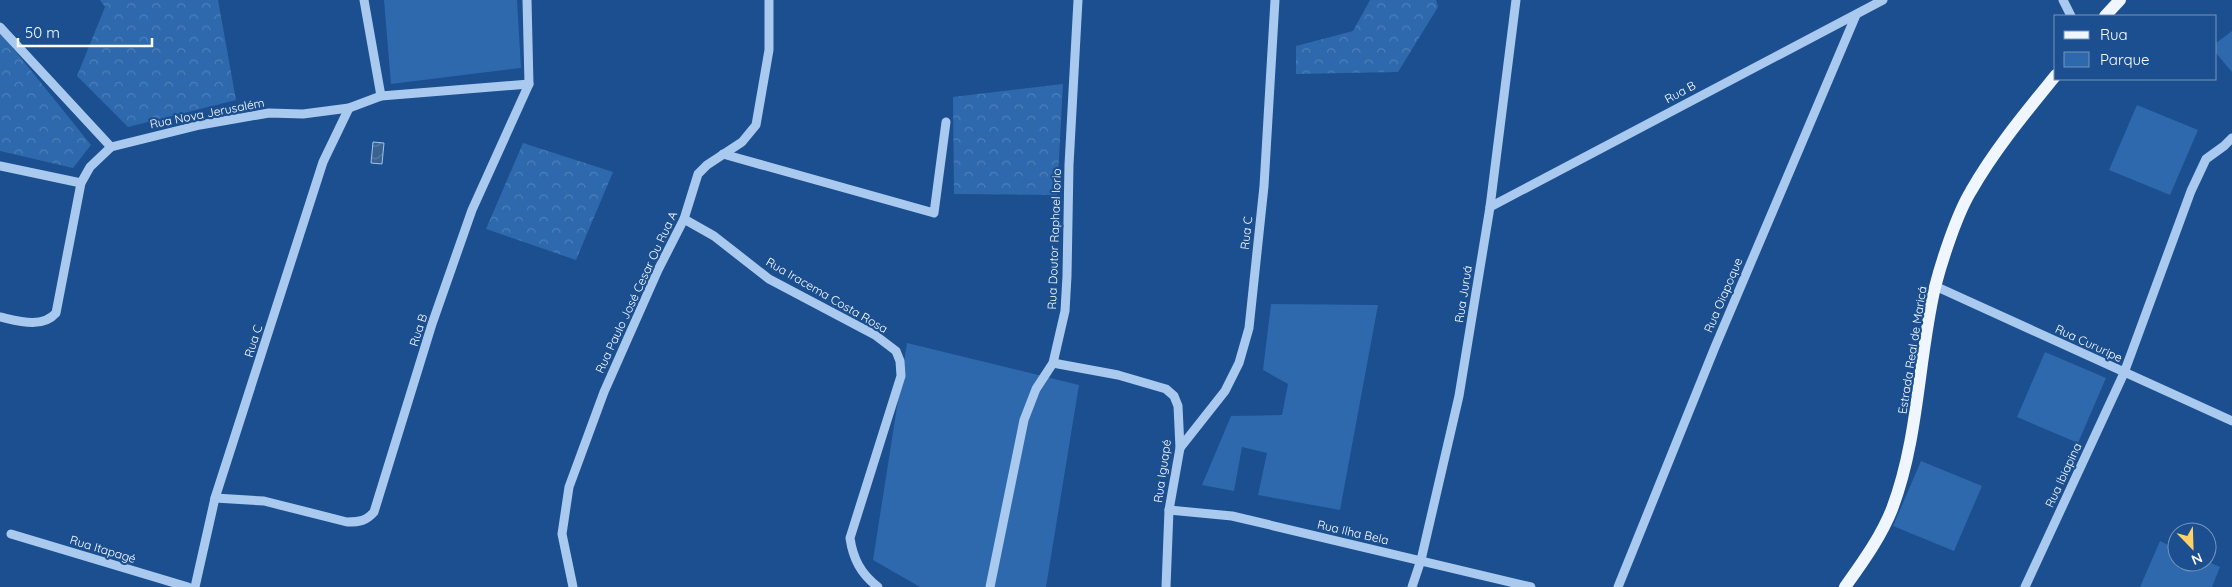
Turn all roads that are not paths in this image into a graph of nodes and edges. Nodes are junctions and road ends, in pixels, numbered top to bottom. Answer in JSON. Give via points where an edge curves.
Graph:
{"nodes":[{"id":1,"x":364,"y":0,"type":"edge"},
{"id":2,"x":527,"y":0,"type":"edge"},
{"id":3,"x":768,"y":0,"type":"edge"},
{"id":4,"x":1078,"y":0,"type":"edge"},
{"id":5,"x":1275,"y":0,"type":"edge"},
{"id":6,"x":1516,"y":0,"type":"edge"},
{"id":7,"x":1883,"y":0,"type":"edge"},
{"id":8,"x":2063,"y":0,"type":"edge"},
{"id":9,"x":2120,"y":0,"type":"edge"},
{"id":10,"x":1856,"y":15,"type":"junction"},
{"id":11,"x":2070,"y":15,"type":"edge"},
{"id":12,"x":2106,"y":15,"type":"edge"},
{"id":13,"x":0,"y":27,"type":"edge"},
{"id":14,"x":2054,"y":78,"type":"edge"},
{"id":15,"x":530,"y":84,"type":"junction"},
{"id":16,"x":381,"y":96,"type":"junction"},
{"id":17,"x":349,"y":108,"type":"junction"},
{"id":18,"x":946,"y":122,"type":"dead end"},
{"id":19,"x":2232,"y":138,"type":"edge"},
{"id":20,"x":111,"y":147,"type":"junction"},
{"id":21,"x":723,"y":154,"type":"junction"},
{"id":22,"x":0,"y":166,"type":"edge"},
{"id":23,"x":82,"y":183,"type":"junction"},
{"id":24,"x":1490,"y":207,"type":"junction"},
{"id":25,"x":684,"y":219,"type":"junction"},
{"id":26,"x":1935,"y":286,"type":"junction"},
{"id":27,"x":0,"y":317,"type":"edge"},
{"id":28,"x":1053,"y":363,"type":"junction"},
{"id":29,"x":2124,"y":373,"type":"junction"},
{"id":30,"x":2232,"y":421,"type":"edge"},
{"id":31,"x":1180,"y":448,"type":"junction"},
{"id":32,"x":215,"y":498,"type":"junction"},
{"id":33,"x":1169,"y":510,"type":"junction"},
{"id":34,"x":11,"y":534,"type":"dead end"},
{"id":35,"x":1421,"y":560,"type":"junction"},
{"id":36,"x":188,"y":587,"type":"edge"},
{"id":37,"x":196,"y":587,"type":"edge"},
{"id":38,"x":573,"y":587,"type":"edge"},
{"id":39,"x":878,"y":587,"type":"edge"},
{"id":40,"x":990,"y":587,"type":"edge"},
{"id":41,"x":1166,"y":587,"type":"edge"},
{"id":42,"x":1412,"y":587,"type":"edge"},
{"id":43,"x":1530,"y":587,"type":"edge"},
{"id":44,"x":1618,"y":587,"type":"edge"},
{"id":45,"x":1845,"y":587,"type":"edge"},
{"id":46,"x":2025,"y":587,"type":"edge"}],
"edges":[{"from":1,"to":16,"type":"street"},
{"from":2,"to":15,"type":"street","name":"Rua B"},
{"from":3,"to":21,"type":"street","name":"Rua Paulo José Cesar Ou Rua A","via":[[769,50],[756,126],[742,142]]},
{"from":4,"to":28,"type":"street","name":"Rua Doutor Raphael Iorio","via":[[1067,276],[1064,311]]},
{"from":5,"to":31,"type":"street","name":"Rua C","via":[[1264,186],[1249,328],[1239,363],[1225,391]]},
{"from":6,"to":24,"type":"street","name":"Rua Juruá"},
{"from":7,"to":10,"type":"street","name":"Rua B"},
{"from":8,"to":11,"type":"street"},
{"from":9,"to":12,"type":"main road"},
{"from":10,"to":24,"type":"street","name":"Rua B"},
{"from":10,"to":44,"type":"street","name":"Rua Oiapoque","via":[[1714,347]]},
{"from":13,"to":20,"type":"street"},
{"from":14,"to":26,"type":"main road","name":"Estrada Real de Maricá","via":[[2003,142],[1970,192]]},
{"from":15,"to":16,"type":"street","name":"Rua Nova Jerusalém"},
{"from":15,"to":32,"type":"street","name":"Rua B","via":[[472,210],[432,324],[374,512],[360,522],[348,522],[264,501]]},
{"from":16,"to":17,"type":"street","name":"Rua Nova Jerusalém"},
{"from":17,"to":20,"type":"street","name":"Rua Nova Jerusalém","via":[[303,114],[269,112]]},
{"from":17,"to":32,"type":"street","name":"Rua C","via":[[323,162]]},
{"from":18,"to":21,"type":"street","via":[[934,213]]},
{"from":19,"to":29,"type":"street","name":"Rua Ibiapina","via":[[2206,159],[2191,191]]},
{"from":20,"to":23,"type":"street","via":[[90,167]]},
{"from":21,"to":25,"type":"street","name":"Rua Paulo José Cesar Ou Rua A","via":[[698,174]]},
{"from":22,"to":23,"type":"street"},
{"from":23,"to":27,"type":"street","via":[[56,312],[52,318],[36,323]]},
{"from":24,"to":35,"type":"street","name":"Rua Juruá","via":[[1459,396]]},
{"from":25,"to":38,"type":"street","name":"Rua Paulo José Cesar Ou Rua A","via":[[604,392],[569,488],[562,534]]},
{"from":25,"to":39,"type":"street","name":"Rua Iracema Costa Rosa","via":[[714,236],[769,279],[875,335],[896,351],[901,376],[850,538],[853,556],[867,579]]},
{"from":26,"to":29,"type":"street","name":"Rua Cururipe"},
{"from":26,"to":45,"type":"main road","name":"Estrada Real de Maricá","via":[[1922,354],[1914,425],[1897,491],[1882,530]]},
{"from":28,"to":31,"type":"street","name":"Rua Iguapé","via":[[1118,375],[1166,389],[1178,406]]},
{"from":28,"to":40,"type":"street","name":"Rua Doutor Raphael Iorio","via":[[1036,389],[1024,420]]},
{"from":29,"to":30,"type":"street","name":"Rua Cururipe"},
{"from":29,"to":46,"type":"street","name":"Rua Ibiapina"},
{"from":31,"to":33,"type":"street","name":"Rua Iguapé"},
{"from":32,"to":37,"type":"street","name":"Rua C"},
{"from":33,"to":35,"type":"street","name":"Rua Ilha Bela","via":[[1232,516]]},
{"from":33,"to":41,"type":"street","name":"Rua Iguapé"},
{"from":34,"to":36,"type":"street","name":"Rua Itapagé"},
{"from":35,"to":42,"type":"street","name":"Rua Juruá"},
{"from":35,"to":43,"type":"street","name":"Rua Ilha Bela"}]}
